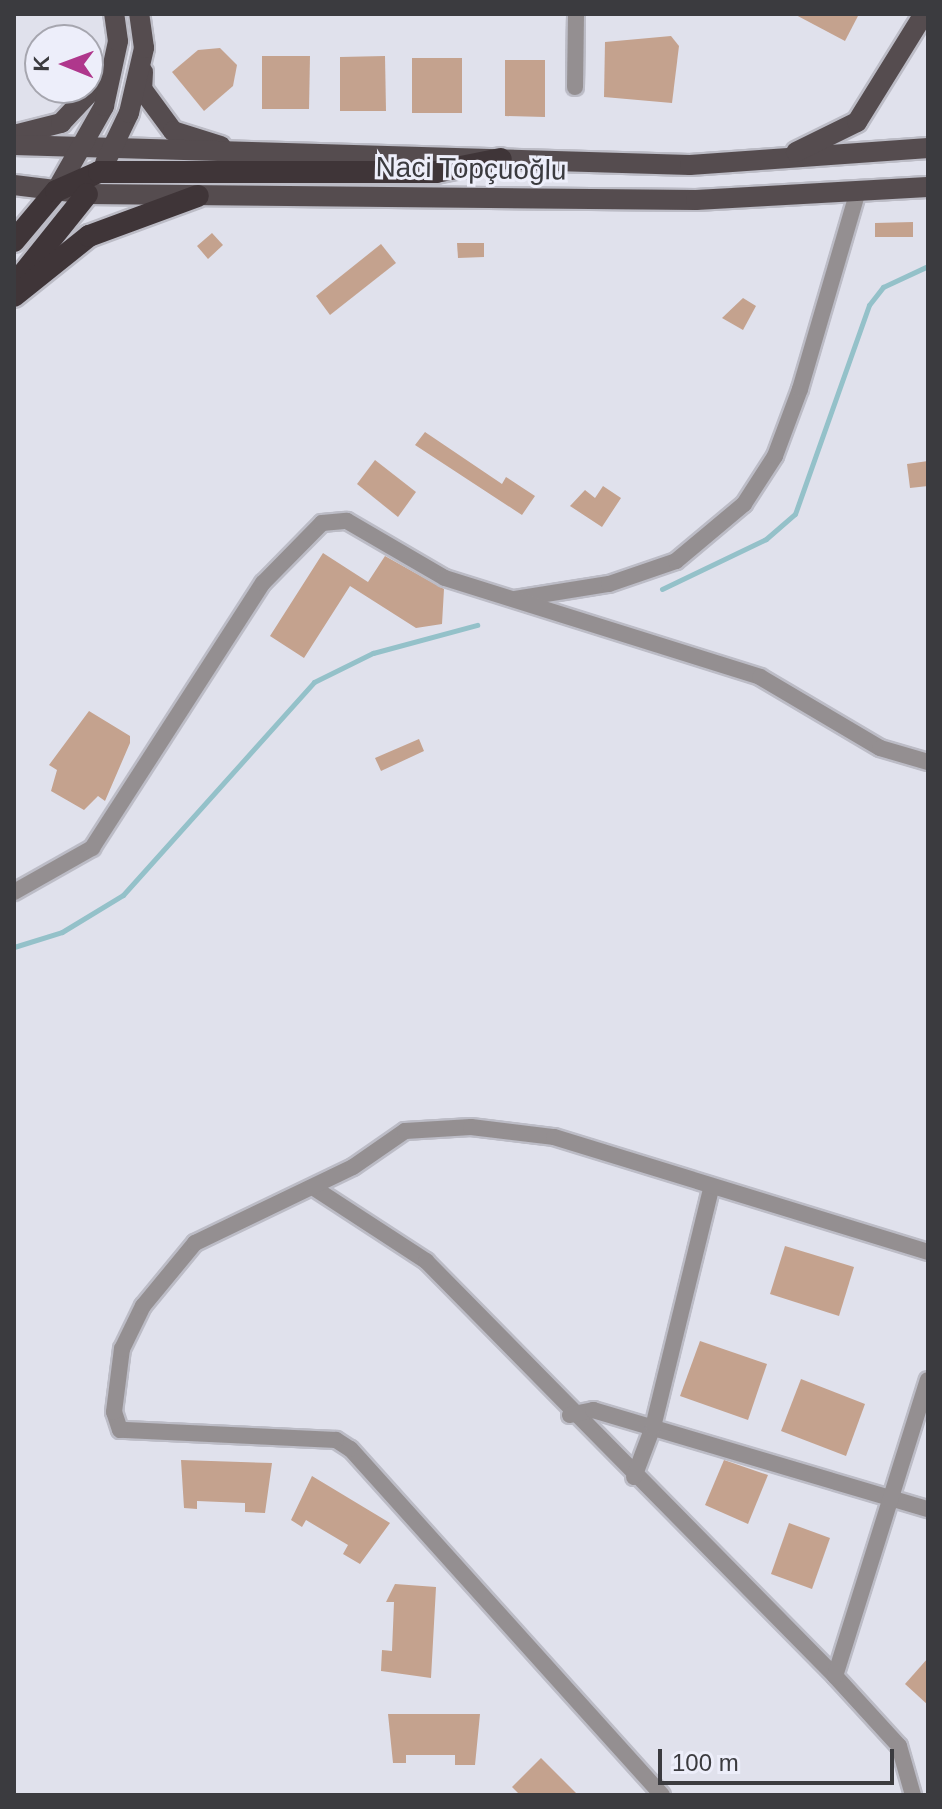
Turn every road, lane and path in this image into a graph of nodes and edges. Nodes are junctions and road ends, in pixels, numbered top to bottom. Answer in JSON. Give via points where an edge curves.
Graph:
{"nodes":[{"id":1,"x":114,"y":14,"type":"edge"},
{"id":2,"x":139,"y":14,"type":"edge"},
{"id":3,"x":576,"y":14,"type":"edge"},
{"id":4,"x":924,"y":14,"type":"edge"},
{"id":5,"x":118,"y":41,"type":"junction"},
{"id":6,"x":144,"y":48,"type":"junction"},
{"id":7,"x":575,"y":87,"type":"dead end"},
{"id":8,"x":14,"y":135,"type":"edge"},
{"id":9,"x":14,"y":145,"type":"edge"},
{"id":10,"x":928,"y":148,"type":"edge"},
{"id":11,"x":84,"y":150,"type":"junction"},
{"id":12,"x":113,"y":153,"type":"junction"},
{"id":13,"x":256,"y":155,"type":"junction"},
{"id":14,"x":501,"y":159,"type":"junction"},
{"id":15,"x":766,"y":162,"type":"junction"},
{"id":16,"x":99,"y":172,"type":"junction"},
{"id":17,"x":14,"y":185,"type":"edge"},
{"id":18,"x":928,"y":187,"type":"edge"},
{"id":19,"x":56,"y":191,"type":"junction"},
{"id":20,"x":87,"y":194,"type":"junction"},
{"id":21,"x":857,"y":194,"type":"junction"},
{"id":22,"x":198,"y":196,"type":"junction"},
{"id":23,"x":14,"y":241,"type":"edge"},
{"id":24,"x":14,"y":285,"type":"edge"},
{"id":25,"x":14,"y":296,"type":"edge"},
{"id":26,"x":509,"y":599,"type":"junction"},
{"id":27,"x":928,"y":762,"type":"edge"},
{"id":28,"x":14,"y":892,"type":"edge"},
{"id":29,"x":314,"y":1188,"type":"junction"},
{"id":30,"x":711,"y":1189,"type":"junction"},
{"id":31,"x":928,"y":1252,"type":"edge"},
{"id":32,"x":928,"y":1380,"type":"edge"},
{"id":33,"x":570,"y":1415,"type":"junction"},
{"id":34,"x":653,"y":1427,"type":"junction"},
{"id":35,"x":634,"y":1477,"type":"junction"},
{"id":36,"x":891,"y":1497,"type":"junction"},
{"id":37,"x":928,"y":1509,"type":"edge"},
{"id":38,"x":835,"y":1676,"type":"junction"},
{"id":39,"x":921,"y":1777,"type":"edge"},
{"id":40,"x":662,"y":1795,"type":"edge"},
{"id":41,"x":913,"y":1795,"type":"edge"}],
"edges":[{"from":1,"to":5,"type":"main road"},
{"from":2,"to":6,"type":"main road"},
{"from":3,"to":7,"type":"street"},
{"from":4,"to":15,"type":"main road","via":[[857,122],[834,139]]},
{"from":5,"to":8,"type":"main road","via":[[105,77],[82,108],[61,123]]},
{"from":5,"to":11,"type":"main road","via":[[104,106]]},
{"from":6,"to":12,"type":"main road"},
{"from":6,"to":13,"type":"main road","via":[[142,89],[173,131]]},
{"from":9,"to":11,"type":"main road","name":"Naci Topçuoğlu"},
{"from":10,"to":15,"type":"main road","name":"Naci Topçuoğlu"},
{"from":11,"to":12,"type":"main road","name":"Naci Topçuoğlu"},
{"from":11,"to":19,"type":"main road"},
{"from":12,"to":13,"type":"main road","name":"Naci Topçuoğlu"},
{"from":12,"to":16,"type":"main road"},
{"from":13,"to":14,"type":"main road","name":"Naci Topçuoğlu"},
{"from":14,"to":15,"type":"main road","name":"Naci Topçuoğlu"},
{"from":14,"to":16,"type":"highway","via":[[436,172]]},
{"from":16,"to":19,"type":"highway"},
{"from":16,"to":20,"type":"main road"},
{"from":17,"to":19,"type":"main road","name":"Naci Topçuoğlu"},
{"from":18,"to":21,"type":"main road","name":"Naci Topçuoğlu"},
{"from":19,"to":20,"type":"main road","name":"Naci Topçuoğlu"},
{"from":19,"to":23,"type":"highway"},
{"from":20,"to":22,"type":"main road","name":"Naci Topçuoğlu"},
{"from":20,"to":24,"type":"highway"},
{"from":21,"to":22,"type":"main road","name":"Naci Topçuoğlu","via":[[696,200]]},
{"from":21,"to":26,"type":"street","via":[[800,389],[775,456],[744,504],[676,561],[609,584]]},
{"from":22,"to":25,"type":"highway","via":[[89,236]]},
{"from":26,"to":27,"type":"street","via":[[760,677],[880,748]]},
{"from":26,"to":28,"type":"street","via":[[445,578],[347,521],[307,531],[263,583],[92,848]]},
{"from":29,"to":30,"type":"street","via":[[405,1131],[471,1127],[554,1137]]},
{"from":29,"to":33,"type":"street","via":[[426,1261]]},
{"from":29,"to":40,"type":"street","via":[[195,1243],[143,1306],[117,1376],[120,1430],[336,1440],[350,1449]]},
{"from":30,"to":31,"type":"street"},
{"from":30,"to":34,"type":"street"},
{"from":32,"to":36,"type":"street"},
{"from":33,"to":34,"type":"street","via":[[587,1409]]},
{"from":33,"to":35,"type":"street"},
{"from":34,"to":35,"type":"street"},
{"from":34,"to":36,"type":"street"},
{"from":35,"to":38,"type":"street"},
{"from":36,"to":37,"type":"street"},
{"from":36,"to":38,"type":"street"},
{"from":38,"to":39,"type":"street"},
{"from":39,"to":41,"type":"street"}]}
